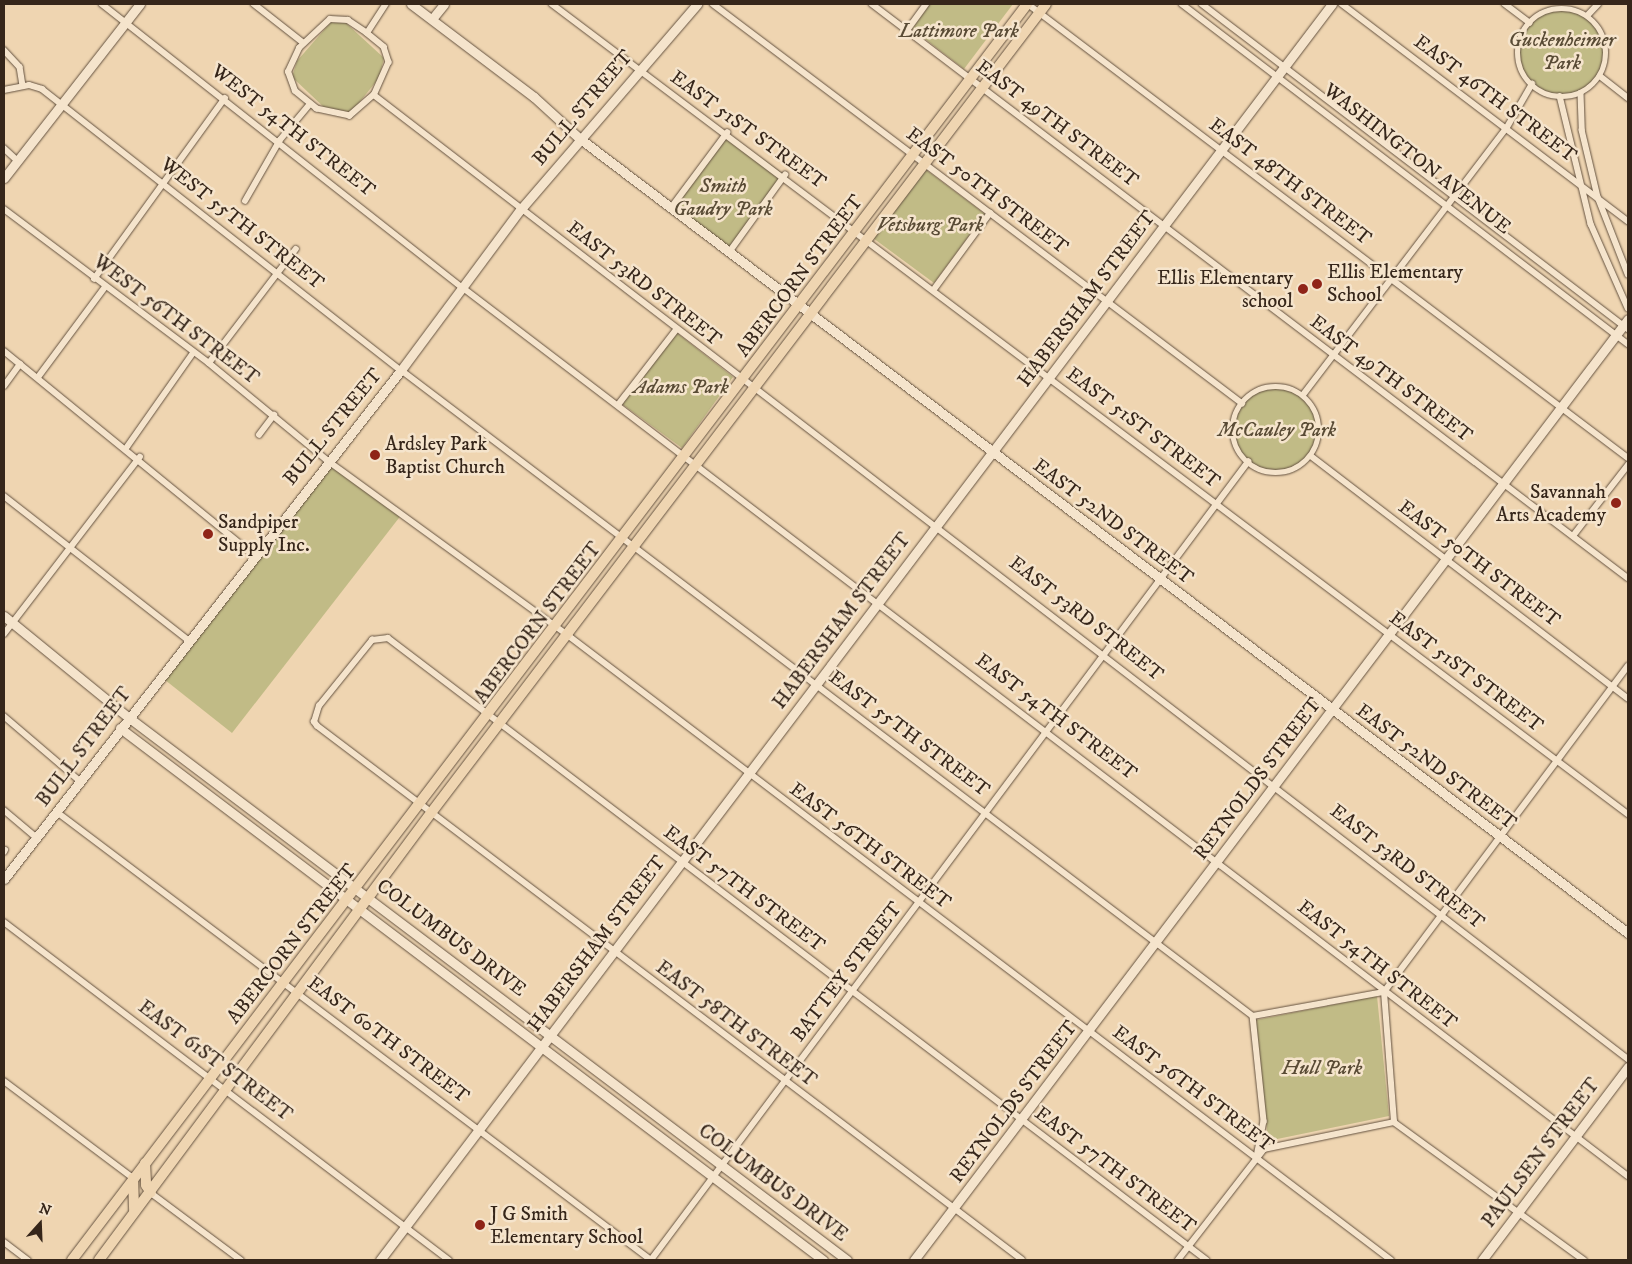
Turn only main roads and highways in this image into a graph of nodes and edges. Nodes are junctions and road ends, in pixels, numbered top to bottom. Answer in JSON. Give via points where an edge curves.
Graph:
{"nodes":[{"id":1,"x":1028,"y":4,"type":"edge"},
{"id":2,"x":1046,"y":4,"type":"edge"},
{"id":3,"x":145,"y":1163,"type":"junction"},
{"id":4,"x":133,"y":1178,"type":"junction"},
{"id":5,"x":151,"y":1192,"type":"junction"},
{"id":6,"x":134,"y":1216,"type":"junction"},
{"id":7,"x":72,"y":1260,"type":"edge"},
{"id":8,"x":99,"y":1260,"type":"edge"}],
"edges":[{"from":1,"to":3,"type":"main road","name":"ABERCORN STREET","via":[[744,382],[419,804],[358,890]]},
{"from":2,"to":5,"type":"main road","name":"ABERCORN STREET","via":[[638,546],[431,813]]},
{"from":3,"to":4,"type":"main road","name":"ABERCORN STREET"},
{"from":3,"to":5,"type":"main road","via":[[146,1185]]},
{"from":4,"to":6,"type":"main road","via":[[137,1196]]},
{"from":4,"to":7,"type":"main road","name":"ABERCORN STREET"},
{"from":5,"to":6,"type":"main road","name":"ABERCORN STREET"},
{"from":6,"to":8,"type":"main road","name":"ABERCORN STREET"}]}
